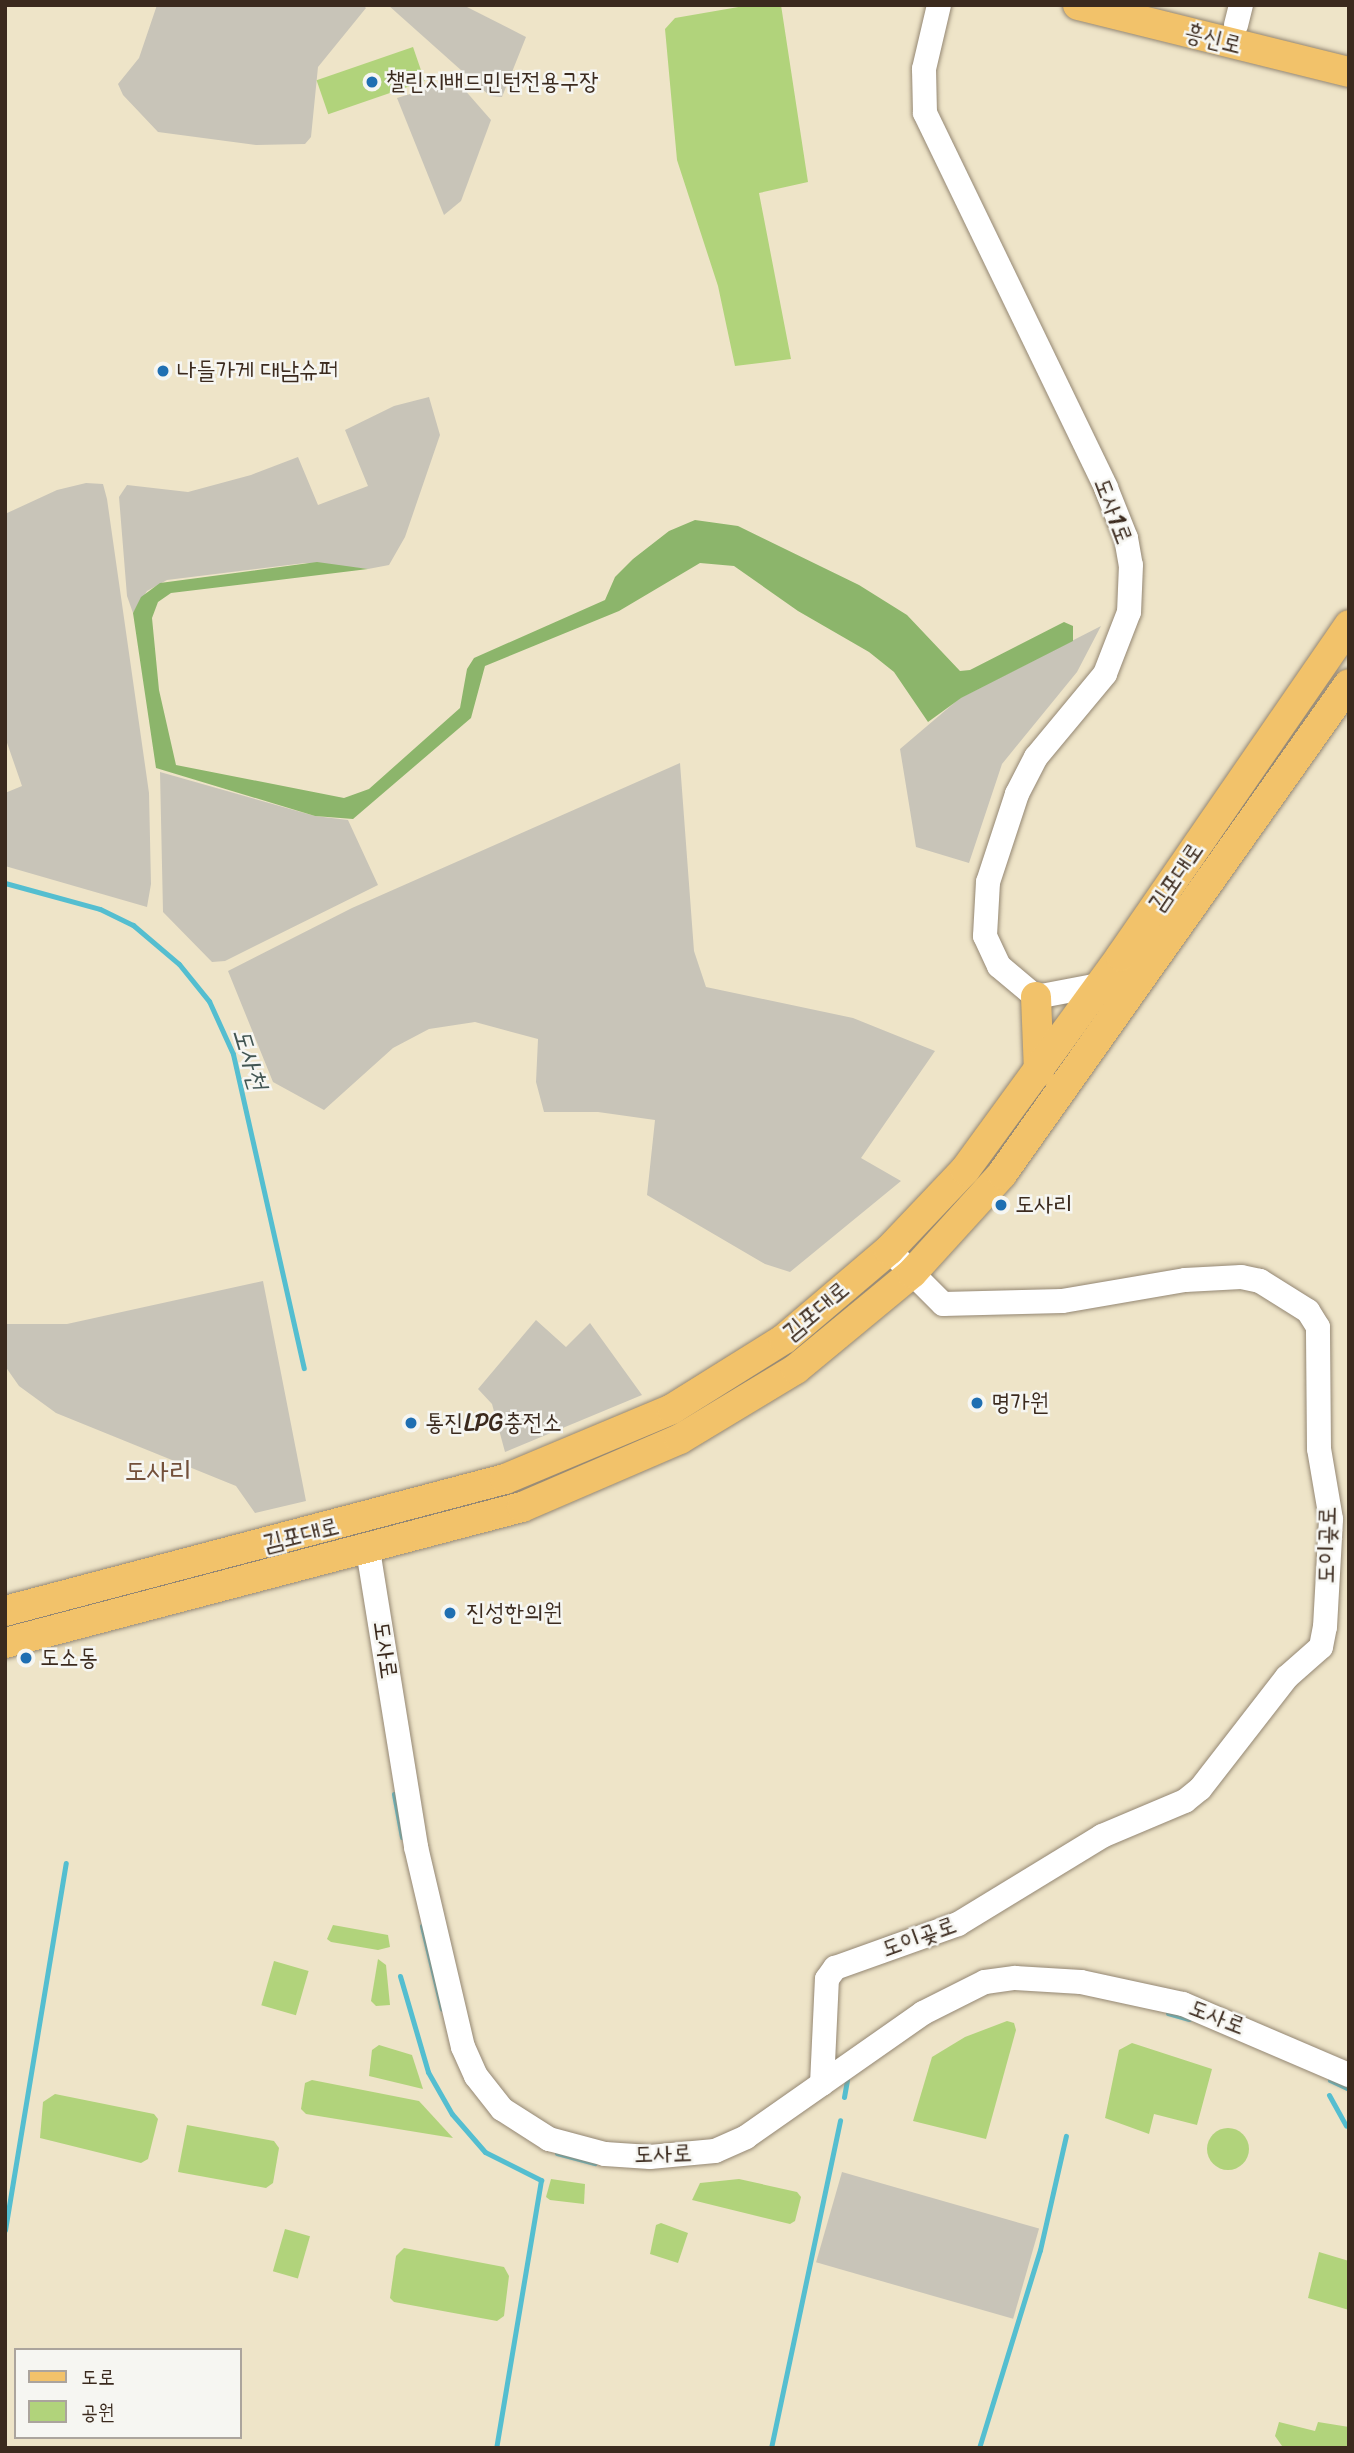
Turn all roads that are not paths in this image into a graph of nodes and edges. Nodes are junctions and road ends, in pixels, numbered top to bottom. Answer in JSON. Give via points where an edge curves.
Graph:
{"nodes":[{"id":1,"x":939,"y":5,"type":"edge"},
{"id":2,"x":1078,"y":5,"type":"edge"},
{"id":3,"x":1154,"y":5,"type":"edge"},
{"id":4,"x":1239,"y":15,"type":"edge"},
{"id":5,"x":1349,"y":52,"type":"edge"},
{"id":6,"x":1349,"y":72,"type":"edge"},
{"id":7,"x":1349,"y":600,"type":"edge"},
{"id":8,"x":1349,"y":625,"type":"edge"},
{"id":9,"x":1349,"y":684,"type":"edge"},
{"id":10,"x":1349,"y":702,"type":"edge"},
{"id":11,"x":1268,"y":740,"type":"junction"},
{"id":12,"x":1297,"y":753,"type":"junction"},
{"id":13,"x":1099,"y":985,"type":"junction"},
{"id":14,"x":1036,"y":997,"type":"junction"},
{"id":15,"x":1040,"y":1072,"type":"junction"},
{"id":16,"x":889,"y":1250,"type":"junction"},
{"id":17,"x":912,"y":1273,"type":"junction"},
{"id":18,"x":368,"y":1550,"type":"junction"},
{"id":19,"x":5,"y":1611,"type":"edge"},
{"id":20,"x":5,"y":1643,"type":"edge"},
{"id":21,"x":1349,"y":2075,"type":"edge"},
{"id":22,"x":822,"y":2084,"type":"junction"}],
"edges":[{"from":1,"to":14,"type":"street","name":"도사1로","via":[[924,69],[925,113],[1106,488],[1126,538],[1131,565],[1129,612],[1116,651],[1095,688],[1052,735],[1026,774],[988,882],[983,922],[987,946],[1007,975]]},
{"from":2,"to":6,"type":"main road","name":"흥신로"},
{"from":3,"to":4,"type":"main road","name":"흥신로"},
{"from":4,"to":5,"type":"main road","name":"흥신로"},
{"from":7,"to":11,"type":"main road","via":[[1312,648]]},
{"from":8,"to":11,"type":"main road","name":"김포대로"},
{"from":9,"to":12,"type":"main road","name":"김포대로"},
{"from":10,"to":12,"type":"main road"},
{"from":11,"to":13,"type":"main road","name":"김포대로"},
{"from":12,"to":17,"type":"main road","name":"김포대로","via":[[1002,1174]]},
{"from":13,"to":14,"type":"street"},
{"from":13,"to":15,"type":"main road","name":"김포대로"},
{"from":14,"to":15,"type":"main road"},
{"from":15,"to":16,"type":"main road","name":"김포대로","via":[[965,1170]]},
{"from":16,"to":17,"type":"street","name":"도이곶로"},
{"from":16,"to":19,"type":"main road","name":"김포대로","via":[[784,1339],[737,1371],[672,1409],[585,1448],[466,1491]]},
{"from":17,"to":18,"type":"main road","name":"김포대로","via":[[796,1369],[680,1439],[550,1497]]},
{"from":17,"to":22,"type":"street","name":"도이곶로","via":[[943,1304],[1062,1301],[1185,1280],[1241,1278],[1260,1280],[1308,1311],[1318,1327],[1319,1449],[1331,1519],[1324,1638],[1185,1801],[1102,1836],[958,1924],[835,1968],[828,1979]]},
{"from":18,"to":20,"type":"main road","name":"김포대로"},
{"from":18,"to":22,"type":"street","name":"도사로","via":[[416,1847],[463,2047],[487,2092],[517,2121],[549,2139],[605,2154],[650,2157],[715,2151],[746,2137]]},
{"from":21,"to":22,"type":"street","name":"도사로","via":[[1182,2004],[1081,1982],[1015,1978],[985,1982],[960,1993]]}]}
